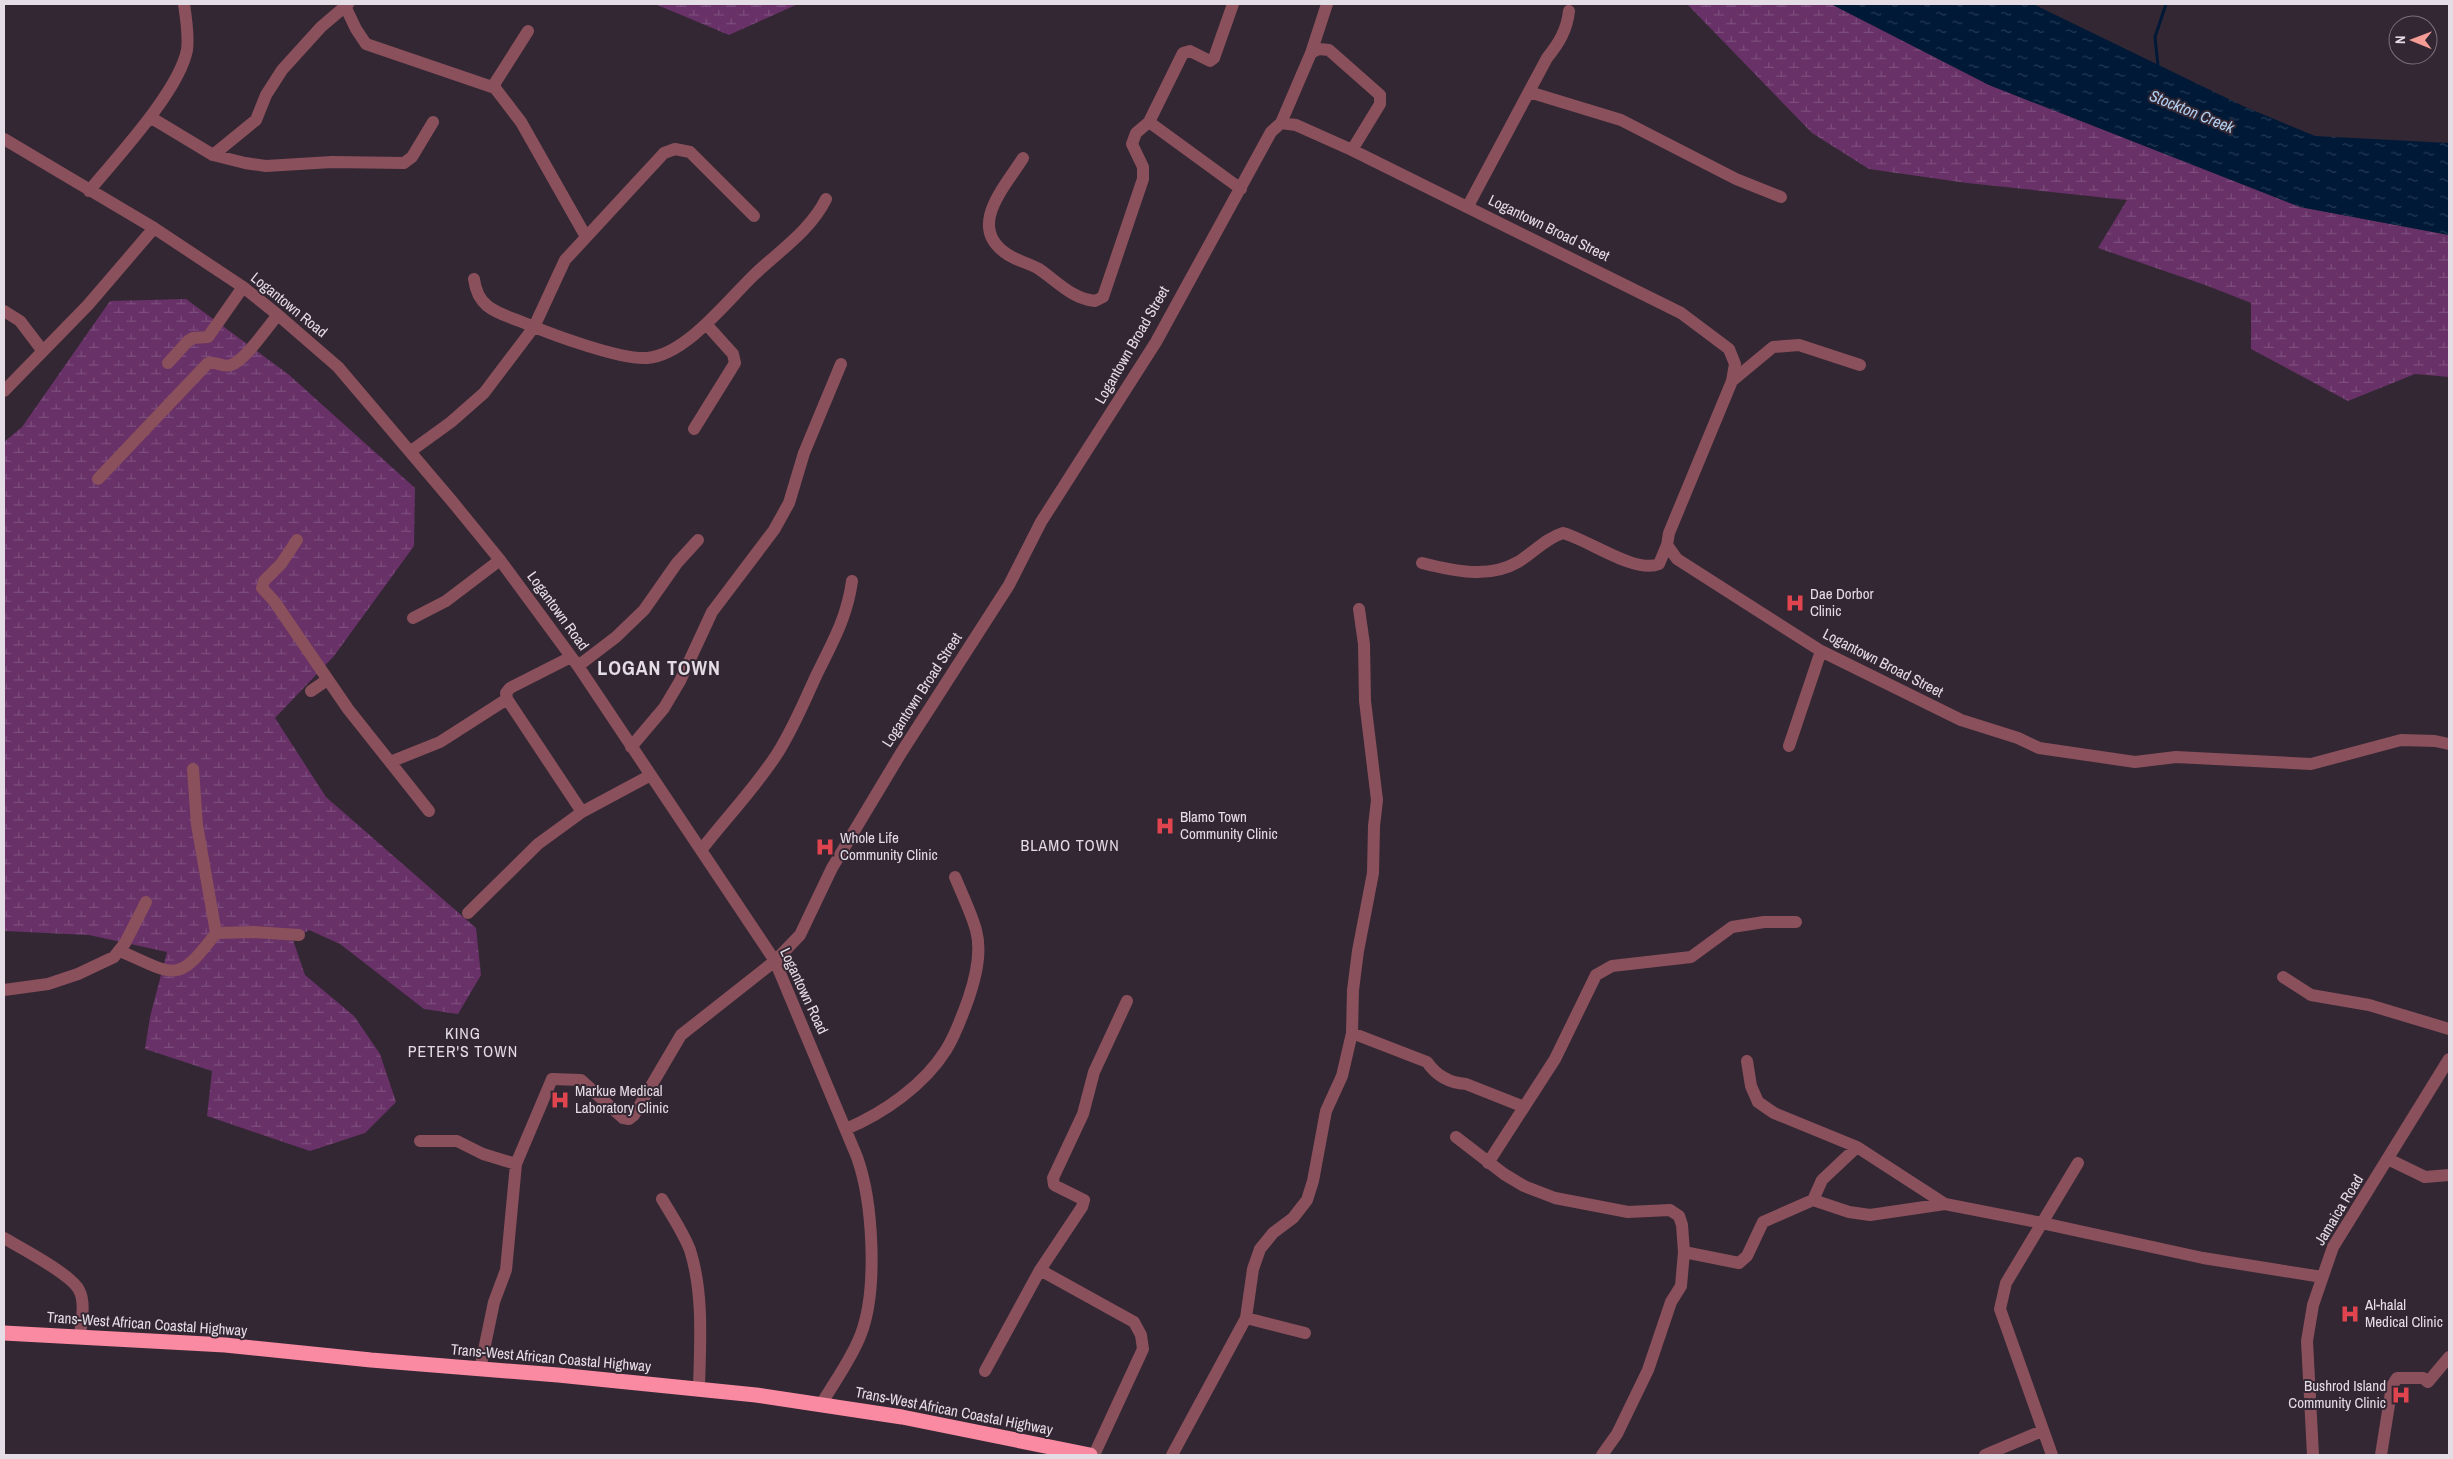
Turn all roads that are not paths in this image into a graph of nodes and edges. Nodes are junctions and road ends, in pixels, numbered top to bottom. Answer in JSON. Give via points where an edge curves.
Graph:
{"nodes":[{"id":1,"x":184,"y":4,"type":"edge"},
{"id":2,"x":1233,"y":4,"type":"edge"},
{"id":3,"x":1327,"y":4,"type":"edge"},
{"id":4,"x":347,"y":5,"type":"edge"},
{"id":5,"x":1569,"y":10,"type":"dead end"},
{"id":6,"x":528,"y":31,"type":"dead end"},
{"id":7,"x":1311,"y":54,"type":"junction"},
{"id":8,"x":495,"y":88,"type":"junction"},
{"id":9,"x":1529,"y":92,"type":"junction"},
{"id":10,"x":150,"y":117,"type":"junction"},
{"id":11,"x":433,"y":122,"type":"dead end"},
{"id":12,"x":1149,"y":122,"type":"junction"},
{"id":13,"x":1281,"y":124,"type":"junction"},
{"id":14,"x":4,"y":139,"type":"edge"},
{"id":15,"x":1352,"y":150,"type":"junction"},
{"id":16,"x":213,"y":155,"type":"junction"},
{"id":17,"x":1023,"y":158,"type":"dead end"},
{"id":18,"x":1241,"y":188,"type":"junction"},
{"id":19,"x":89,"y":191,"type":"junction"},
{"id":20,"x":1781,"y":197,"type":"dead end"},
{"id":21,"x":826,"y":199,"type":"dead end"},
{"id":22,"x":1468,"y":206,"type":"junction"},
{"id":23,"x":754,"y":216,"type":"dead end"},
{"id":24,"x":154,"y":228,"type":"junction"},
{"id":25,"x":586,"y":235,"type":"junction"},
{"id":26,"x":474,"y":278,"type":"dead end"},
{"id":27,"x":243,"y":288,"type":"junction"},
{"id":28,"x":4,"y":312,"type":"edge"},
{"id":29,"x":278,"y":315,"type":"junction"},
{"id":30,"x":706,"y":324,"type":"junction"},
{"id":31,"x":534,"y":327,"type":"junction"},
{"id":32,"x":42,"y":350,"type":"junction"},
{"id":33,"x":168,"y":363,"type":"dead end"},
{"id":34,"x":841,"y":364,"type":"dead end"},
{"id":35,"x":1860,"y":365,"type":"dead end"},
{"id":36,"x":1732,"y":381,"type":"junction"},
{"id":37,"x":4,"y":391,"type":"edge"},
{"id":38,"x":694,"y":429,"type":"dead end"},
{"id":39,"x":411,"y":451,"type":"junction"},
{"id":40,"x":98,"y":479,"type":"dead end"},
{"id":41,"x":297,"y":540,"type":"dead end"},
{"id":42,"x":698,"y":540,"type":"dead end"},
{"id":43,"x":1667,"y":544,"type":"junction"},
{"id":44,"x":500,"y":560,"type":"junction"},
{"id":45,"x":1422,"y":563,"type":"dead end"},
{"id":46,"x":852,"y":581,"type":"dead end"},
{"id":47,"x":1359,"y":609,"type":"dead end"},
{"id":48,"x":413,"y":618,"type":"dead end"},
{"id":49,"x":1821,"y":651,"type":"junction"},
{"id":50,"x":575,"y":662,"type":"junction"},
{"id":51,"x":326,"y":680,"type":"junction"},
{"id":52,"x":311,"y":691,"type":"dead end"},
{"id":53,"x":507,"y":699,"type":"junction"},
{"id":54,"x":2449,"y":744,"type":"edge"},
{"id":55,"x":1789,"y":746,"type":"dead end"},
{"id":56,"x":631,"y":747,"type":"junction"},
{"id":57,"x":390,"y":762,"type":"junction"},
{"id":58,"x":193,"y":769,"type":"dead end"},
{"id":59,"x":651,"y":775,"type":"junction"},
{"id":60,"x":429,"y":811,"type":"dead end"},
{"id":61,"x":582,"y":812,"type":"junction"},
{"id":62,"x":702,"y":850,"type":"junction"},
{"id":63,"x":955,"y":877,"type":"dead end"},
{"id":64,"x":146,"y":902,"type":"dead end"},
{"id":65,"x":468,"y":914,"type":"dead end"},
{"id":66,"x":1796,"y":922,"type":"dead end"},
{"id":67,"x":216,"y":933,"type":"junction"},
{"id":68,"x":299,"y":935,"type":"dead end"},
{"id":69,"x":120,"y":951,"type":"junction"},
{"id":70,"x":775,"y":961,"type":"junction"},
{"id":71,"x":2283,"y":977,"type":"dead end"},
{"id":72,"x":4,"y":990,"type":"edge"},
{"id":73,"x":1127,"y":1001,"type":"dead end"},
{"id":74,"x":2449,"y":1029,"type":"edge"},
{"id":75,"x":1352,"y":1032,"type":"junction"},
{"id":76,"x":2449,"y":1059,"type":"edge"},
{"id":77,"x":1747,"y":1061,"type":"dead end"},
{"id":78,"x":1524,"y":1107,"type":"junction"},
{"id":79,"x":846,"y":1129,"type":"junction"},
{"id":80,"x":1456,"y":1136,"type":"dead end"},
{"id":81,"x":420,"y":1141,"type":"dead end"},
{"id":82,"x":1857,"y":1147,"type":"junction"},
{"id":83,"x":2388,"y":1159,"type":"junction"},
{"id":84,"x":1488,"y":1163,"type":"junction"},
{"id":85,"x":2078,"y":1163,"type":"dead end"},
{"id":86,"x":516,"y":1164,"type":"junction"},
{"id":87,"x":2449,"y":1176,"type":"edge"},
{"id":88,"x":662,"y":1199,"type":"dead end"},
{"id":89,"x":1813,"y":1200,"type":"junction"},
{"id":90,"x":1945,"y":1204,"type":"junction"},
{"id":91,"x":2042,"y":1222,"type":"junction"},
{"id":92,"x":4,"y":1238,"type":"edge"},
{"id":93,"x":1684,"y":1252,"type":"junction"},
{"id":94,"x":1040,"y":1270,"type":"junction"},
{"id":95,"x":2322,"y":1276,"type":"junction"},
{"id":96,"x":1246,"y":1318,"type":"junction"},
{"id":97,"x":4,"y":1333,"type":"edge"},
{"id":98,"x":1305,"y":1333,"type":"dead end"},
{"id":99,"x":80,"y":1336,"type":"junction"},
{"id":100,"x":2449,"y":1357,"type":"edge"},
{"id":101,"x":480,"y":1369,"type":"junction"},
{"id":102,"x":985,"y":1371,"type":"dead end"},
{"id":103,"x":699,"y":1389,"type":"junction"},
{"id":104,"x":822,"y":1403,"type":"junction"},
{"id":105,"x":2042,"y":1431,"type":"junction"},
{"id":106,"x":1090,"y":1455,"type":"edge"},
{"id":107,"x":1094,"y":1455,"type":"edge"},
{"id":108,"x":1172,"y":1455,"type":"edge"},
{"id":109,"x":1602,"y":1455,"type":"edge"},
{"id":110,"x":1985,"y":1455,"type":"edge"},
{"id":111,"x":2052,"y":1455,"type":"edge"},
{"id":112,"x":2313,"y":1455,"type":"edge"},
{"id":113,"x":2382,"y":1455,"type":"edge"}],
"edges":[{"from":1,"to":10,"type":"street","via":[[187,50],[178,72]]},
{"from":2,"to":12,"type":"street","via":[[1214,58],[1210,61],[1190,51],[1183,53]]},
{"from":3,"to":7,"type":"street"},
{"from":4,"to":8,"type":"street","via":[[366,44]]},
{"from":4,"to":16,"type":"street","via":[[321,27],[282,70],[266,94],[256,120]]},
{"from":5,"to":9,"type":"street","via":[[1560,41]]},
{"from":6,"to":8,"type":"street","via":[[495,83]]},
{"from":7,"to":13,"type":"street"},
{"from":7,"to":15,"type":"street","via":[[1319,49],[1329,50],[1380,95],[1380,104]]},
{"from":8,"to":25,"type":"street","via":[[521,122]]},
{"from":9,"to":20,"type":"street","via":[[1621,120],[1736,179]]},
{"from":9,"to":22,"type":"street"},
{"from":10,"to":16,"type":"street"},
{"from":10,"to":19,"type":"street"},
{"from":11,"to":16,"type":"street","via":[[412,156],[398,164],[332,162],[266,166]]},
{"from":12,"to":17,"type":"street","via":[[1136,133],[1132,144],[1143,167],[1144,180],[1104,297],[1095,301],[1066,291],[1039,270],[1007,254],[994,241],[987,226],[988,217]]},
{"from":12,"to":18,"type":"street"},
{"from":13,"to":15,"type":"street","name":"Logantown Broad Street","via":[[1296,125]]},
{"from":13,"to":18,"type":"street","name":"Logantown Broad Street","via":[[1272,132]]},
{"from":14,"to":19,"type":"street","name":"Logantown Road"},
{"from":15,"to":22,"type":"street","name":"Logantown Broad Street"},
{"from":18,"to":70,"type":"street","name":"Logantown Broad Street","via":[[1151,350],[1041,522],[1009,585],[901,752],[832,868],[800,935]]},
{"from":19,"to":24,"type":"street","name":"Logantown Road"},
{"from":21,"to":30,"type":"street","via":[[819,213],[802,232]]},
{"from":22,"to":36,"type":"street","name":"Logantown Broad Street","via":[[1681,313],[1729,349],[1735,364]]},
{"from":23,"to":25,"type":"street","via":[[696,156],[685,149],[675,148],[657,158]]},
{"from":24,"to":27,"type":"street","name":"Logantown Road"},
{"from":24,"to":32,"type":"street","via":[[88,305]]},
{"from":25,"to":31,"type":"street","via":[[557,273]]},
{"from":26,"to":31,"type":"street","via":[[478,299],[488,308]]},
{"from":27,"to":29,"type":"street","name":"Logantown Road"},
{"from":27,"to":33,"type":"street","via":[[208,338],[188,341]]},
{"from":28,"to":32,"type":"street","via":[[20,321]]},
{"from":29,"to":39,"type":"street","name":"Logantown Road","via":[[338,367]]},
{"from":29,"to":40,"type":"street","via":[[233,364],[208,363]]},
{"from":30,"to":31,"type":"street","via":[[682,343],[649,358],[618,354]]},
{"from":30,"to":38,"type":"street","via":[[733,354],[734,362]]},
{"from":31,"to":39,"type":"street","via":[[484,393]]},
{"from":32,"to":37,"type":"street"},
{"from":34,"to":56,"type":"street","via":[[804,453],[789,503],[774,530],[712,612],[664,708]]},
{"from":35,"to":36,"type":"street","via":[[1799,344],[1773,346]]},
{"from":36,"to":43,"type":"street","name":"Logantown Broad Street"},
{"from":39,"to":44,"type":"street","name":"Logantown Road"},
{"from":41,"to":51,"type":"street","via":[[281,564],[264,581],[262,588],[279,608]]},
{"from":42,"to":50,"type":"street","via":[[677,563],[644,610],[616,637]]},
{"from":43,"to":45,"type":"street","via":[[1659,564],[1651,567],[1637,565],[1563,533],[1555,535],[1516,563],[1486,572],[1465,572]]},
{"from":43,"to":49,"type":"street","name":"Logantown Broad Street","via":[[1678,559]]},
{"from":44,"to":48,"type":"street","via":[[446,602]]},
{"from":44,"to":50,"type":"street","name":"Logantown Road"},
{"from":46,"to":62,"type":"street","via":[[839,632],[795,721],[763,773]]},
{"from":47,"to":75,"type":"street","via":[[1364,644],[1365,701],[1377,800],[1373,873],[1353,990]]},
{"from":49,"to":54,"type":"street","name":"Logantown Broad Street","via":[[1961,720],[2039,748],[2107,759],[2135,762],[2211,757],[2310,764],[2401,740]]},
{"from":49,"to":55,"type":"street"},
{"from":50,"to":53,"type":"street","via":[[510,688],[506,693]]},
{"from":50,"to":56,"type":"street","name":"Logantown Road"},
{"from":51,"to":52,"type":"street"},
{"from":51,"to":57,"type":"street"},
{"from":53,"to":57,"type":"street","via":[[440,742]]},
{"from":53,"to":61,"type":"street"},
{"from":56,"to":59,"type":"street","name":"Logantown Road"},
{"from":57,"to":60,"type":"street"},
{"from":58,"to":67,"type":"street","via":[[197,825]]},
{"from":59,"to":61,"type":"street"},
{"from":59,"to":62,"type":"street","name":"Logantown Road"},
{"from":61,"to":65,"type":"street","via":[[538,844]]},
{"from":62,"to":70,"type":"street","name":"Logantown Road"},
{"from":63,"to":79,"type":"street","via":[[976,931],[978,960],[971,992],[957,1027],[936,1065],[916,1084],[869,1119]]},
{"from":64,"to":69,"type":"street"},
{"from":66,"to":78,"type":"street","via":[[1732,927],[1691,956],[1612,966],[1603,970],[1596,975],[1555,1059]]},
{"from":67,"to":68,"type":"street"},
{"from":67,"to":69,"type":"street","via":[[197,958],[185,968],[172,972]]},
{"from":69,"to":72,"type":"street","via":[[78,974],[48,984]]},
{"from":70,"to":79,"type":"street","name":"Logantown Road"},
{"from":70,"to":86,"type":"street","name":"Logantown Broad Street","via":[[681,1036],[630,1119],[623,1118],[581,1080],[552,1079]]},
{"from":71,"to":74,"type":"street","via":[[2311,995],[2369,1006]]},
{"from":73,"to":94,"type":"street","via":[[1094,1072],[1083,1114],[1053,1178],[1054,1185],[1084,1200],[1082,1208]]},
{"from":75,"to":78,"type":"street","via":[[1427,1062],[1434,1072],[1456,1083]]},
{"from":75,"to":96,"type":"street","via":[[1342,1076],[1326,1112],[1307,1200],[1260,1249],[1253,1269]]},
{"from":76,"to":83,"type":"street","name":"Jamaica Road"},
{"from":77,"to":82,"type":"street","via":[[1751,1086],[1758,1102],[1774,1113]]},
{"from":78,"to":84,"type":"street"},
{"from":79,"to":104,"type":"street","name":"Logantown Road","via":[[864,1181],[872,1288],[861,1336]]},
{"from":80,"to":84,"type":"street"},
{"from":81,"to":86,"type":"street","via":[[457,1142]]},
{"from":82,"to":89,"type":"street","via":[[1822,1180]]},
{"from":82,"to":90,"type":"street"},
{"from":83,"to":87,"type":"street","via":[[2424,1177]]},
{"from":83,"to":95,"type":"street","name":"Jamaica Road","via":[[2333,1247]]},
{"from":84,"to":93,"type":"street","via":[[1524,1186],[1555,1198],[1628,1212],[1670,1210],[1680,1216]]},
{"from":85,"to":91,"type":"street"},
{"from":86,"to":101,"type":"street","via":[[506,1270],[494,1302]]},
{"from":88,"to":103,"type":"street","via":[[682,1232],[696,1273],[701,1331]]},
{"from":89,"to":90,"type":"street","via":[[1870,1215]]},
{"from":89,"to":93,"type":"street","via":[[1763,1222],[1747,1256],[1739,1263]]},
{"from":90,"to":91,"type":"street"},
{"from":91,"to":95,"type":"street","via":[[2203,1258]]},
{"from":91,"to":105,"type":"street","via":[[2006,1283],[2000,1309]]},
{"from":92,"to":99,"type":"street","via":[[78,1288],[82,1304]]},
{"from":93,"to":109,"type":"street","via":[[1680,1286],[1671,1302],[1648,1370],[1617,1434]]},
{"from":94,"to":102,"type":"street"},
{"from":94,"to":107,"type":"street","via":[[1134,1322],[1141,1335],[1143,1349]]},
{"from":95,"to":112,"type":"street","name":"Jamaica Road","via":[[2307,1341]]},
{"from":96,"to":98,"type":"street"},
{"from":96,"to":108,"type":"street"},
{"from":97,"to":99,"type":"highway","name":"Trans-West African Coastal Highway"},
{"from":99,"to":101,"type":"highway","name":"Trans-West African Coastal Highway","via":[[225,1345]]},
{"from":100,"to":113,"type":"street","via":[[2428,1382],[2423,1378],[2396,1378],[2392,1386]]},
{"from":101,"to":103,"type":"highway","name":"Trans-West African Coastal Highway"},
{"from":103,"to":104,"type":"highway","name":"Trans-West African Coastal Highway"},
{"from":104,"to":106,"type":"highway","name":"Trans-West African Coastal Highway"},
{"from":105,"to":110,"type":"street"},
{"from":105,"to":111,"type":"street"}]}
